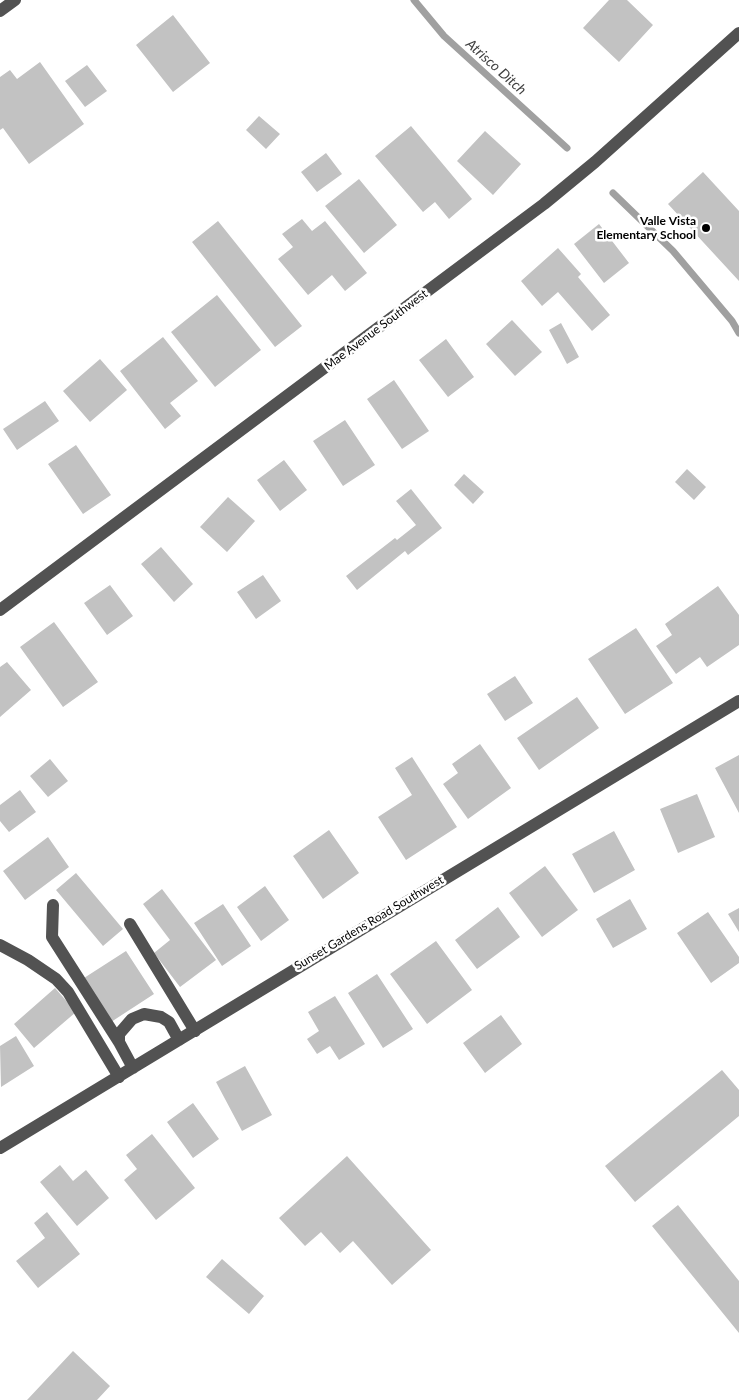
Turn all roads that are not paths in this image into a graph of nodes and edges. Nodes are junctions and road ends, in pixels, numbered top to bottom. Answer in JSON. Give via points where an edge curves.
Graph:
{"nodes":[{"id":1,"x":16,"y":0,"type":"edge"},
{"id":2,"x":0,"y":10,"type":"edge"},
{"id":3,"x":739,"y":34,"type":"edge"},
{"id":4,"x":0,"y":610,"type":"edge"},
{"id":5,"x":739,"y":701,"type":"edge"},
{"id":6,"x":53,"y":905,"type":"dead end"},
{"id":7,"x":130,"y":924,"type":"dead end"},
{"id":8,"x":0,"y":945,"type":"edge"},
{"id":9,"x":195,"y":1031,"type":"junction"},
{"id":10,"x":180,"y":1040,"type":"junction"},
{"id":11,"x":119,"y":1042,"type":"junction"},
{"id":12,"x":133,"y":1068,"type":"junction"},
{"id":13,"x":119,"y":1077,"type":"junction"},
{"id":14,"x":0,"y":1148,"type":"edge"}],
"edges":[{"from":1,"to":2,"type":"street"},
{"from":3,"to":4,"type":"street","name":"Mae Avenue Southwest","via":[[544,204]]},
{"from":5,"to":9,"type":"street","name":"Sunset Gardens Road Southwest"},
{"from":6,"to":11,"type":"street","via":[[52,937]]},
{"from":7,"to":9,"type":"street"},
{"from":8,"to":13,"type":"street","via":[[56,979],[68,992]]},
{"from":9,"to":10,"type":"street","name":"Sunset Gardens Road Southwest"},
{"from":10,"to":11,"type":"street","via":[[169,1022],[144,1014],[124,1027],[119,1034]]},
{"from":10,"to":12,"type":"street","name":"Sunset Gardens Road Southwest"},
{"from":11,"to":12,"type":"street"},
{"from":12,"to":13,"type":"street","name":"Sunset Gardens Road Southwest"},
{"from":13,"to":14,"type":"street","name":"Sunset Gardens Road Southwest"}]}
